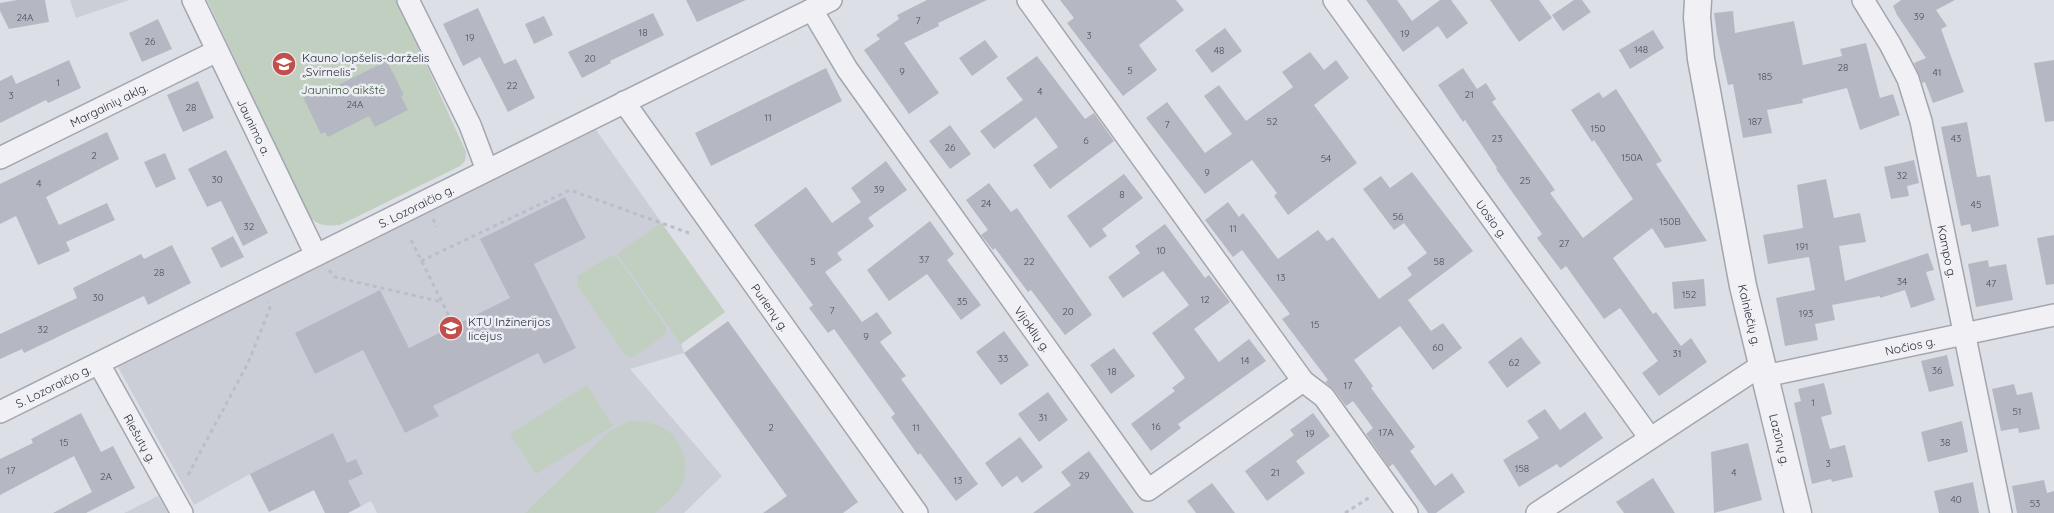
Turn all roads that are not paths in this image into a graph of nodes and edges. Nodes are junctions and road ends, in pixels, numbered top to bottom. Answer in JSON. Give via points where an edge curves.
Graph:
{"nodes":[{"id":1,"x":193,"y":0,"type":"edge"},
{"id":2,"x":408,"y":0,"type":"edge"},
{"id":3,"x":831,"y":0,"type":"edge"},
{"id":4,"x":1028,"y":0,"type":"edge"},
{"id":5,"x":1334,"y":0,"type":"edge"},
{"id":6,"x":1698,"y":0,"type":"edge"},
{"id":7,"x":1863,"y":0,"type":"edge"},
{"id":8,"x":812,"y":10,"type":"junction"},
{"id":9,"x":217,"y":51,"type":"junction"},
{"id":10,"x":624,"y":102,"type":"junction"},
{"id":11,"x":0,"y":158,"type":"edge"},
{"id":12,"x":487,"y":170,"type":"junction"},
{"id":13,"x":316,"y":255,"type":"junction"},
{"id":14,"x":2054,"y":315,"type":"edge"},
{"id":15,"x":1966,"y":334,"type":"junction"},
{"id":16,"x":99,"y":364,"type":"junction"},
{"id":17,"x":1763,"y":370,"type":"junction"},
{"id":18,"x":1304,"y":381,"type":"junction"},
{"id":19,"x":0,"y":412,"type":"edge"},
{"id":20,"x":1650,"y":438,"type":"junction"},
{"id":21,"x":182,"y":513,"type":"edge"},
{"id":22,"x":917,"y":513,"type":"edge"},
{"id":23,"x":1407,"y":513,"type":"edge"},
{"id":24,"x":1537,"y":513,"type":"edge"},
{"id":25,"x":1798,"y":513,"type":"edge"},
{"id":26,"x":2002,"y":513,"type":"edge"}],
"edges":[{"from":1,"to":9,"type":"street","name":"Jaunimo a."},
{"from":2,"to":12,"type":"street","via":[[470,125]]},
{"from":3,"to":8,"type":"street","name":"S. Lozoraičio g."},
{"from":4,"to":18,"type":"street"},
{"from":5,"to":20,"type":"street","name":"Uosio g."},
{"from":6,"to":17,"type":"street","name":"Kalniečių g.","via":[[1698,35],[1703,68],[1743,286]]},
{"from":7,"to":15,"type":"street","name":"Kampo g.","via":[[1908,79]]},
{"from":8,"to":10,"type":"street","name":"S. Lozoraičio g."},
{"from":8,"to":18,"type":"street","name":"Vijoklių g.","via":[[847,69],[1148,490]]},
{"from":9,"to":11,"type":"street","name":"Margainių aklg."},
{"from":9,"to":13,"type":"street","name":"Jaunimo a."},
{"from":10,"to":12,"type":"street","name":"S. Lozoraičio g."},
{"from":10,"to":22,"type":"street","name":"Purienų g."},
{"from":12,"to":13,"type":"street","name":"S. Lozoraičio g."},
{"from":13,"to":16,"type":"street","name":"S. Lozoraičio g."},
{"from":14,"to":15,"type":"street","name":"Nočios g."},
{"from":15,"to":17,"type":"street","name":"Nočios g."},
{"from":15,"to":26,"type":"street","name":"Kampo g."},
{"from":16,"to":19,"type":"street","name":"S. Lozoraičio g."},
{"from":16,"to":21,"type":"street","name":"Riešutų g."},
{"from":17,"to":20,"type":"street"},
{"from":17,"to":25,"type":"street","name":"Lazūnų g."},
{"from":18,"to":23,"type":"street","via":[[1324,397]]},
{"from":20,"to":24,"type":"street"}]}
